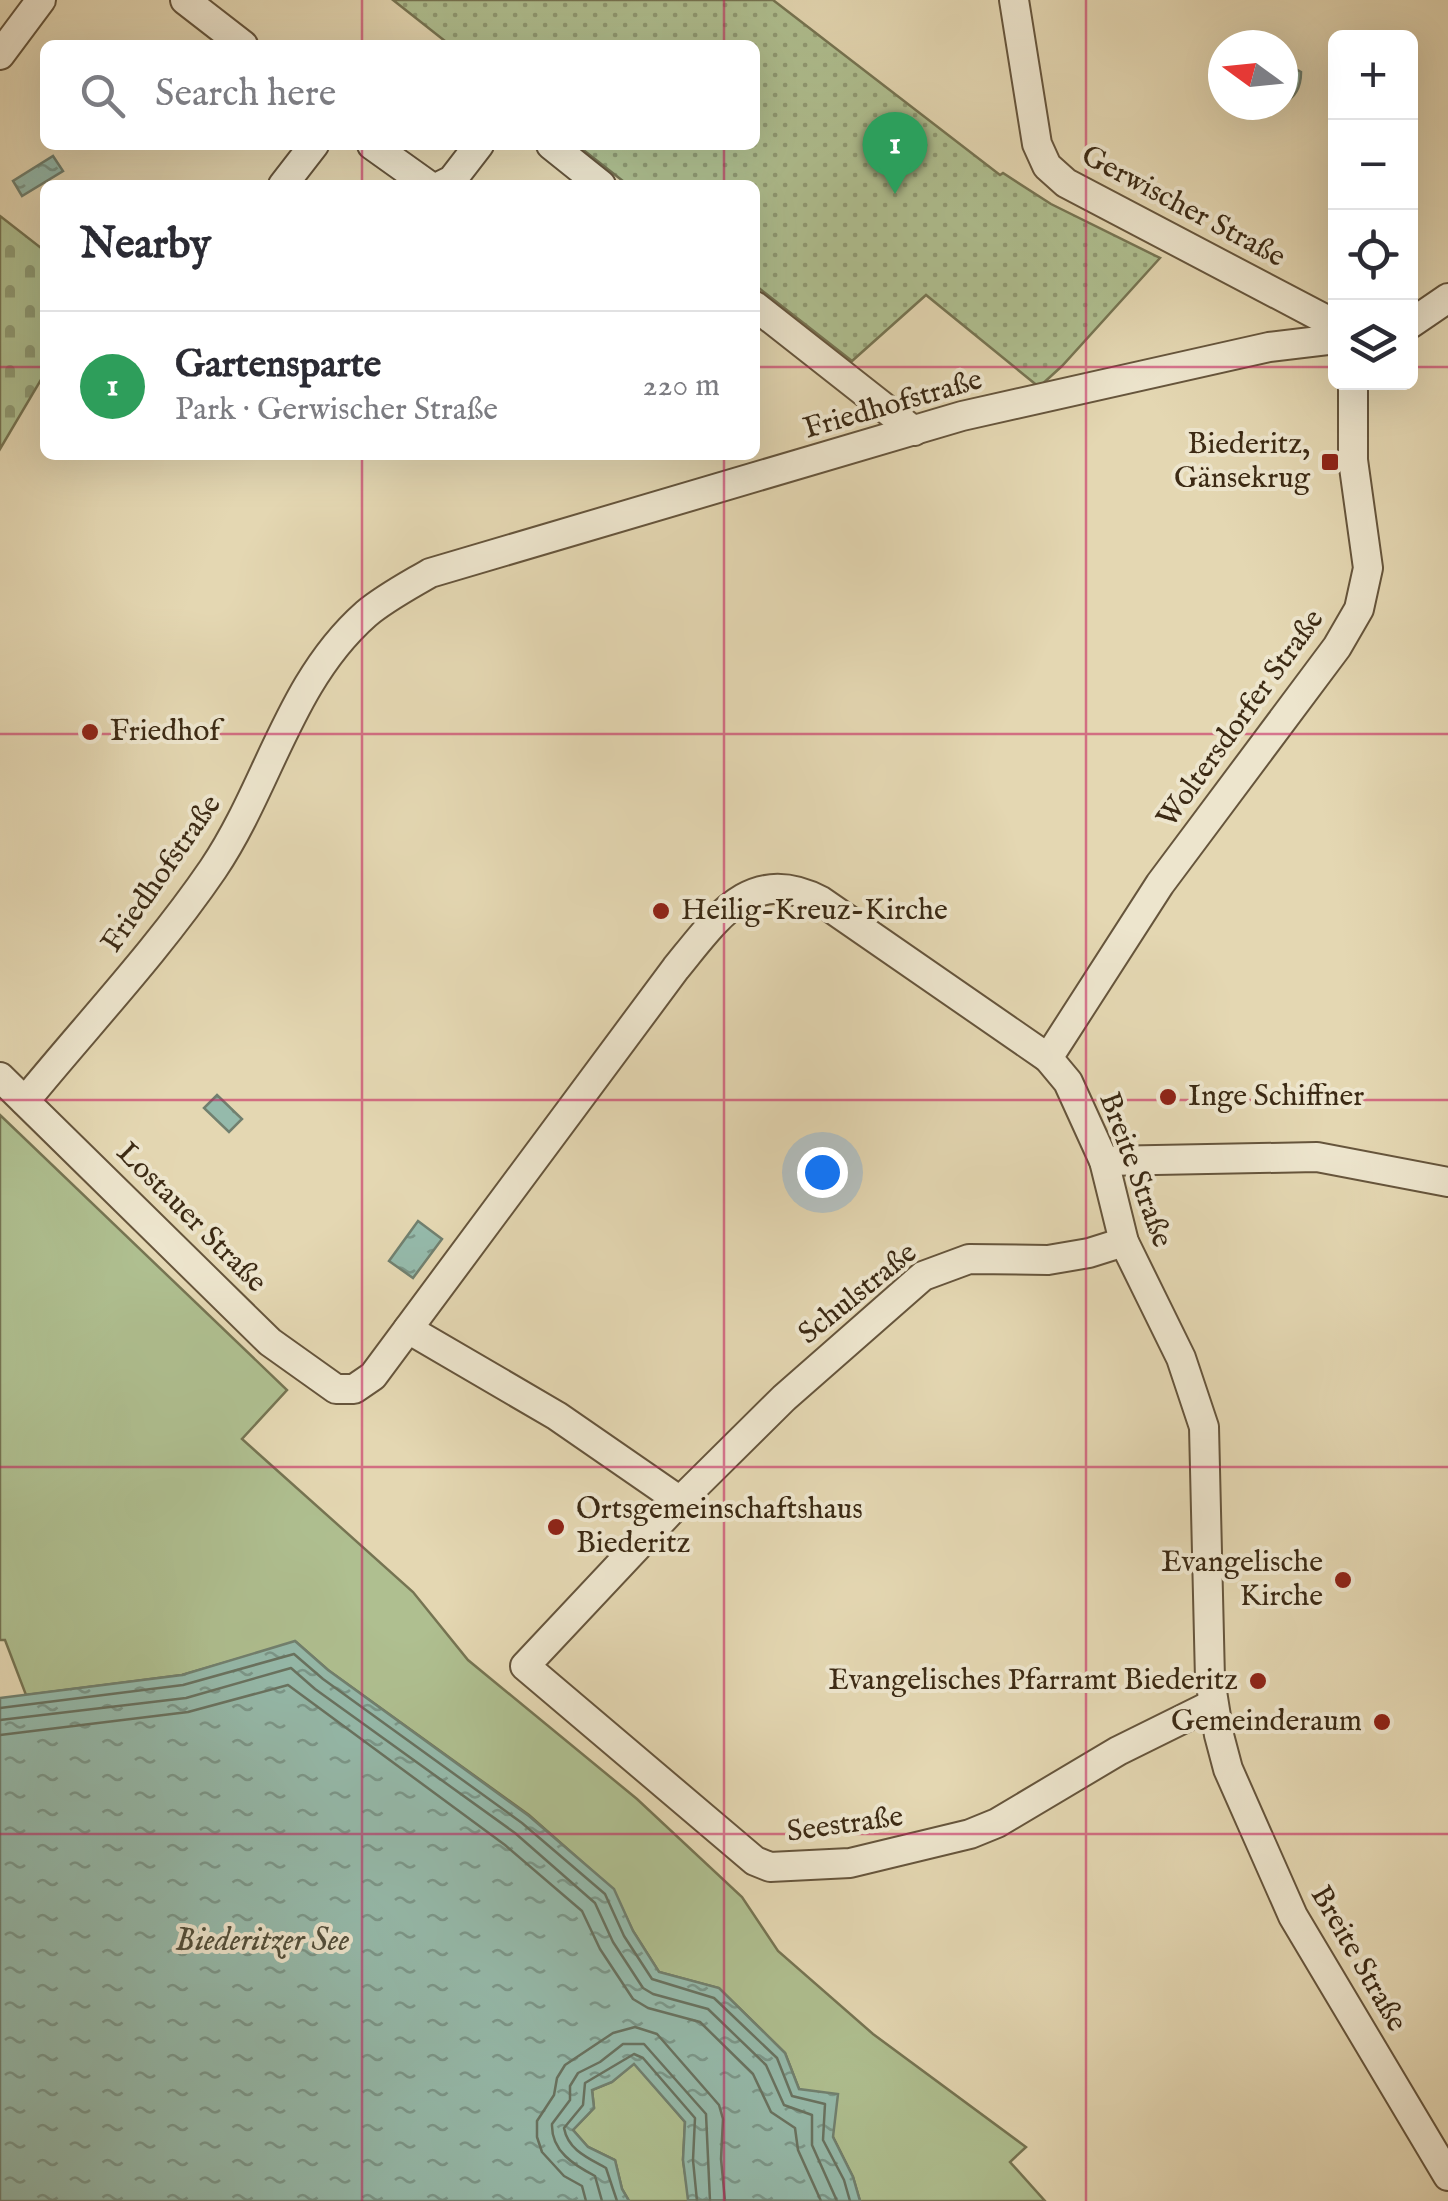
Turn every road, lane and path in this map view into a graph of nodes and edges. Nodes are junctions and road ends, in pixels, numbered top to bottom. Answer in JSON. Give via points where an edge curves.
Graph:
{"nodes":[{"id":1,"x":40,"y":0,"type":"edge"},
{"id":2,"x":185,"y":0,"type":"edge"},
{"id":3,"x":1014,"y":0,"type":"edge"},
{"id":4,"x":237,"y":40,"type":"edge"},
{"id":5,"x":0,"y":55,"type":"edge"},
{"id":6,"x":310,"y":150,"type":"edge"},
{"id":7,"x":379,"y":150,"type":"edge"},
{"id":8,"x":474,"y":150,"type":"edge"},
{"id":9,"x":556,"y":150,"type":"edge"},
{"id":10,"x":287,"y":180,"type":"edge"},
{"id":11,"x":421,"y":180,"type":"edge"},
{"id":12,"x":452,"y":180,"type":"edge"},
{"id":13,"x":596,"y":180,"type":"edge"},
{"id":14,"x":1448,"y":298,"type":"edge"},
{"id":15,"x":760,"y":310,"type":"edge"},
{"id":16,"x":1418,"y":319,"type":"edge"},
{"id":17,"x":1328,"y":320,"type":"edge"},
{"id":18,"x":1328,"y":340,"type":"edge"},
{"id":19,"x":1353,"y":390,"type":"edge"},
{"id":20,"x":914,"y":431,"type":"junction"},
{"id":21,"x":1048,"y":1058,"type":"junction"},
{"id":22,"x":0,"y":1076,"type":"edge"},
{"id":23,"x":25,"y":1100,"type":"junction"},
{"id":24,"x":1104,"y":1161,"type":"junction"},
{"id":25,"x":1448,"y":1182,"type":"edge"},
{"id":26,"x":1124,"y":1242,"type":"junction"},
{"id":27,"x":408,"y":1329,"type":"junction"},
{"id":28,"x":347,"y":1390,"type":"joint"},
{"id":29,"x":680,"y":1500,"type":"junction"},
{"id":30,"x":525,"y":1666,"type":"joint"},
{"id":31,"x":1213,"y":1704,"type":"junction"},
{"id":32,"x":1448,"y":2176,"type":"edge"}],
"edges":[{"from":1,"to":5,"type":"street"},
{"from":2,"to":4,"type":"street"},
{"from":3,"to":17,"type":"street","name":"Gerwischer Straße","via":[[1038,144],[1055,175]]},
{"from":6,"to":10,"type":"street"},
{"from":7,"to":11,"type":"street"},
{"from":8,"to":12,"type":"street"},
{"from":9,"to":13,"type":"street"},
{"from":14,"to":16,"type":"street"},
{"from":15,"to":20,"type":"street"},
{"from":18,"to":20,"type":"street","name":"Friedhofstraße","via":[[1232,355]]},
{"from":19,"to":21,"type":"street","name":"Woltersdorfer Straße","via":[[1353,460],[1368,568],[1360,609],[1160,884]]},
{"from":20,"to":23,"type":"street","name":"Friedhofstraße","via":[[430,573],[364,615],[296,703],[238,830],[175,921]]},
{"from":21,"to":24,"type":"street","name":"Breite Straße","via":[[1068,1082]]},
{"from":21,"to":27,"type":"street","name":"Breite Straße","via":[[821,901],[781,888],[751,892],[723,913],[676,968]]},
{"from":22,"to":23,"type":"street","name":"Lostauer Straße"},
{"from":23,"to":28,"type":"street","name":"Lostauer Straße","via":[[270,1342],[326,1384]]},
{"from":24,"to":25,"type":"street","via":[[1317,1158]]},
{"from":24,"to":26,"type":"street","name":"Breite Straße"},
{"from":26,"to":29,"type":"street","name":"Schulstraße","via":[[1048,1260],[969,1259],[923,1276]]},
{"from":26,"to":31,"type":"street","name":"Breite Straße","via":[[1181,1358],[1204,1427]]},
{"from":27,"to":28,"type":"street","name":"Breite Straße","via":[[365,1384]]},
{"from":27,"to":29,"type":"street","via":[[557,1416]]},
{"from":29,"to":30,"type":"street","name":"Schulstraße"},
{"from":30,"to":31,"type":"street","name":"Seestraße","via":[[755,1862],[770,1867],[850,1863],[970,1834]]},
{"from":31,"to":32,"type":"street","name":"Breite Straße","via":[[1228,1769],[1293,1916]]}]}
